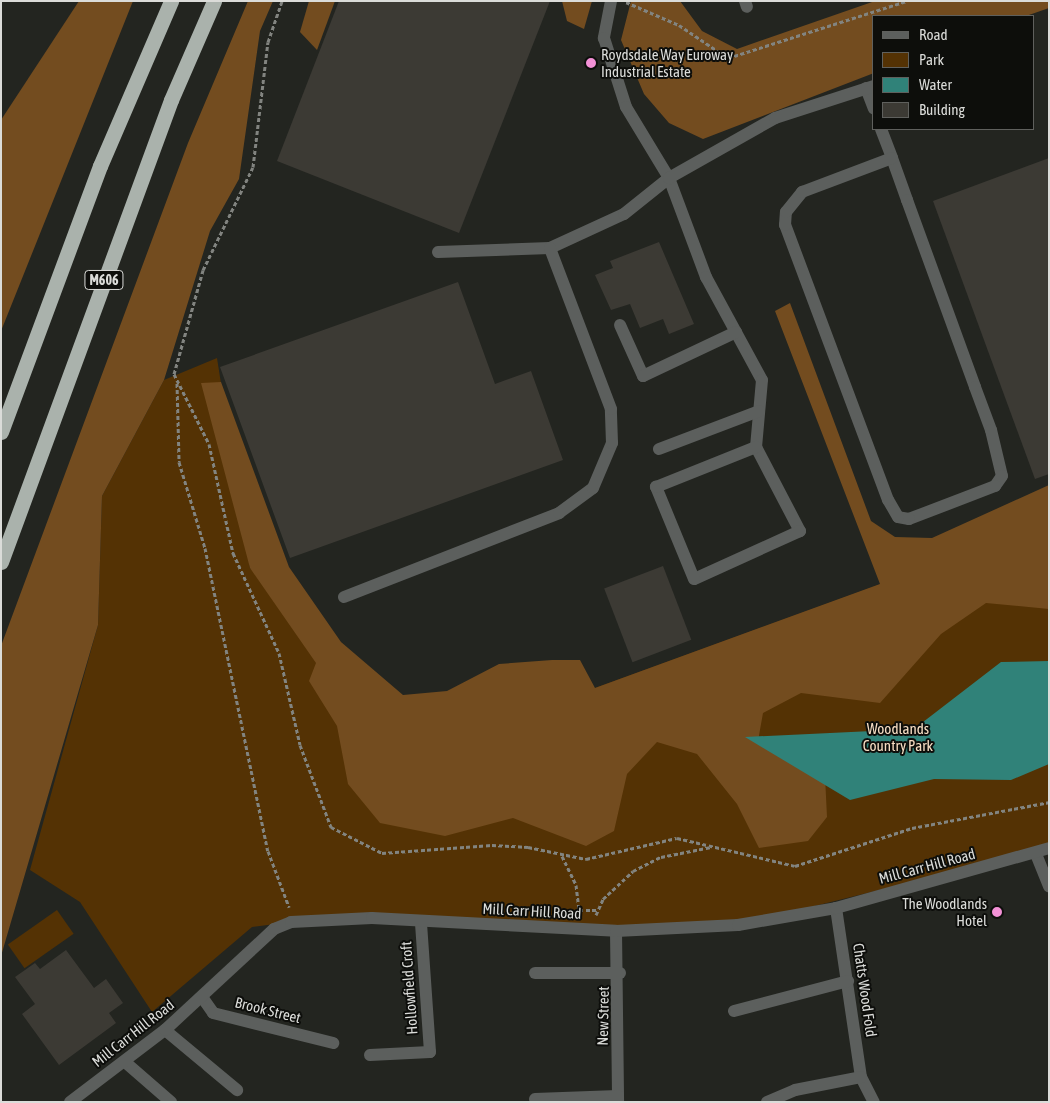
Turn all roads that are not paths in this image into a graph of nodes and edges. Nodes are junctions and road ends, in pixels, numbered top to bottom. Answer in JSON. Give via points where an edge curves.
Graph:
{"nodes":[{"id":1,"x":171,"y":1,"type":"edge"},
{"id":2,"x":214,"y":1,"type":"edge"},
{"id":3,"x":611,"y":1,"type":"edge"},
{"id":4,"x":870,"y":87,"type":"edge"},
{"id":5,"x":881,"y":130,"type":"edge"},
{"id":6,"x":892,"y":158,"type":"junction"},
{"id":7,"x":669,"y":178,"type":"junction"},
{"id":8,"x":550,"y":248,"type":"junction"},
{"id":9,"x":438,"y":252,"type":"dead end"},
{"id":10,"x":620,"y":326,"type":"dead end"},
{"id":11,"x":736,"y":332,"type":"junction"},
{"id":12,"x":759,"y":411,"type":"junction"},
{"id":13,"x":1,"y":432,"type":"edge"},
{"id":14,"x":756,"y":447,"type":"junction"},
{"id":15,"x":659,"y":449,"type":"dead end"},
{"id":16,"x":1,"y":562,"type":"edge"},
{"id":17,"x":344,"y":598,"type":"dead end"},
{"id":18,"x":1049,"y":848,"type":"edge"},
{"id":19,"x":1036,"y":854,"type":"junction"},
{"id":20,"x":1049,"y":887,"type":"edge"},
{"id":21,"x":836,"y":908,"type":"junction"},
{"id":22,"x":421,"y":922,"type":"junction"},
{"id":23,"x":616,"y":931,"type":"junction"},
{"id":24,"x":535,"y":973,"type":"dead end"},
{"id":25,"x":620,"y":973,"type":"junction"},
{"id":26,"x":848,"y":981,"type":"junction"},
{"id":27,"x":202,"y":997,"type":"junction"},
{"id":28,"x":734,"y":1011,"type":"dead end"},
{"id":29,"x":165,"y":1030,"type":"junction"},
{"id":30,"x":333,"y":1043,"type":"dead end"},
{"id":31,"x":370,"y":1056,"type":"dead end"},
{"id":32,"x":125,"y":1062,"type":"junction"},
{"id":33,"x":861,"y":1077,"type":"junction"},
{"id":34,"x":237,"y":1090,"type":"dead end"},
{"id":35,"x":535,"y":1099,"type":"dead end"},
{"id":36,"x":618,"y":1099,"type":"edge"},
{"id":37,"x":70,"y":1102,"type":"edge"},
{"id":38,"x":171,"y":1102,"type":"edge"},
{"id":39,"x":767,"y":1102,"type":"edge"},
{"id":40,"x":874,"y":1102,"type":"edge"}],
"edges":[{"from":1,"to":13,"type":"highway","number":"M606","via":[[100,166]]},
{"from":2,"to":16,"type":"highway","number":"M606","via":[[171,100]]},
{"from":3,"to":7,"type":"street","via":[[604,38],[623,99]]},
{"from":4,"to":7,"type":"street","via":[[775,118]]},
{"from":5,"to":6,"type":"street"},
{"from":6,"to":6,"type":"street","via":[[990,430],[1002,476],[995,486],[909,519],[898,517],[888,500],[785,225],[786,212],[802,192]]},
{"from":7,"to":8,"type":"street","via":[[624,214]]},
{"from":7,"to":11,"type":"street","via":[[706,277]]},
{"from":8,"to":9,"type":"street","via":[[451,249]]},
{"from":8,"to":17,"type":"street","via":[[611,409],[612,443],[593,488],[559,513]]},
{"from":10,"to":11,"type":"street","via":[[643,376]]},
{"from":11,"to":12,"type":"street","via":[[762,380]]},
{"from":12,"to":14,"type":"street"},
{"from":12,"to":15,"type":"street"},
{"from":14,"to":14,"type":"street","via":[[800,531],[694,579],[656,487]]},
{"from":18,"to":19,"type":"street","name":"Mill Carr Hill Road"},
{"from":19,"to":20,"type":"street"},
{"from":19,"to":21,"type":"street","name":"Mill Carr Hill Road"},
{"from":21,"to":23,"type":"street","name":"Mill Carr Hill Road","via":[[738,925]]},
{"from":21,"to":26,"type":"street","name":"Chatts Wood Fold"},
{"from":22,"to":23,"type":"street","name":"Mill Carr Hill Road"},
{"from":22,"to":27,"type":"street","name":"Mill Carr Hill Road","via":[[372,918],[291,922],[274,929]]},
{"from":22,"to":31,"type":"street","name":"Hollowfield Croft","via":[[430,1052]]},
{"from":23,"to":25,"type":"street","name":"New Street"},
{"from":24,"to":25,"type":"street"},
{"from":25,"to":36,"type":"street","name":"New Street"},
{"from":26,"to":28,"type":"street"},
{"from":26,"to":33,"type":"street","name":"Chatts Wood Fold"},
{"from":27,"to":29,"type":"street","name":"Mill Carr Hill Road"},
{"from":27,"to":30,"type":"street","name":"Brook Street","via":[[213,1013]]},
{"from":29,"to":32,"type":"street","name":"Mill Carr Hill Road"},
{"from":29,"to":34,"type":"street"},
{"from":32,"to":37,"type":"street","name":"Mill Carr Hill Road"},
{"from":32,"to":38,"type":"street"},
{"from":33,"to":39,"type":"street","via":[[795,1090]]},
{"from":33,"to":40,"type":"street","name":"Chatts Wood Fold"},
{"from":35,"to":36,"type":"street"}]}
